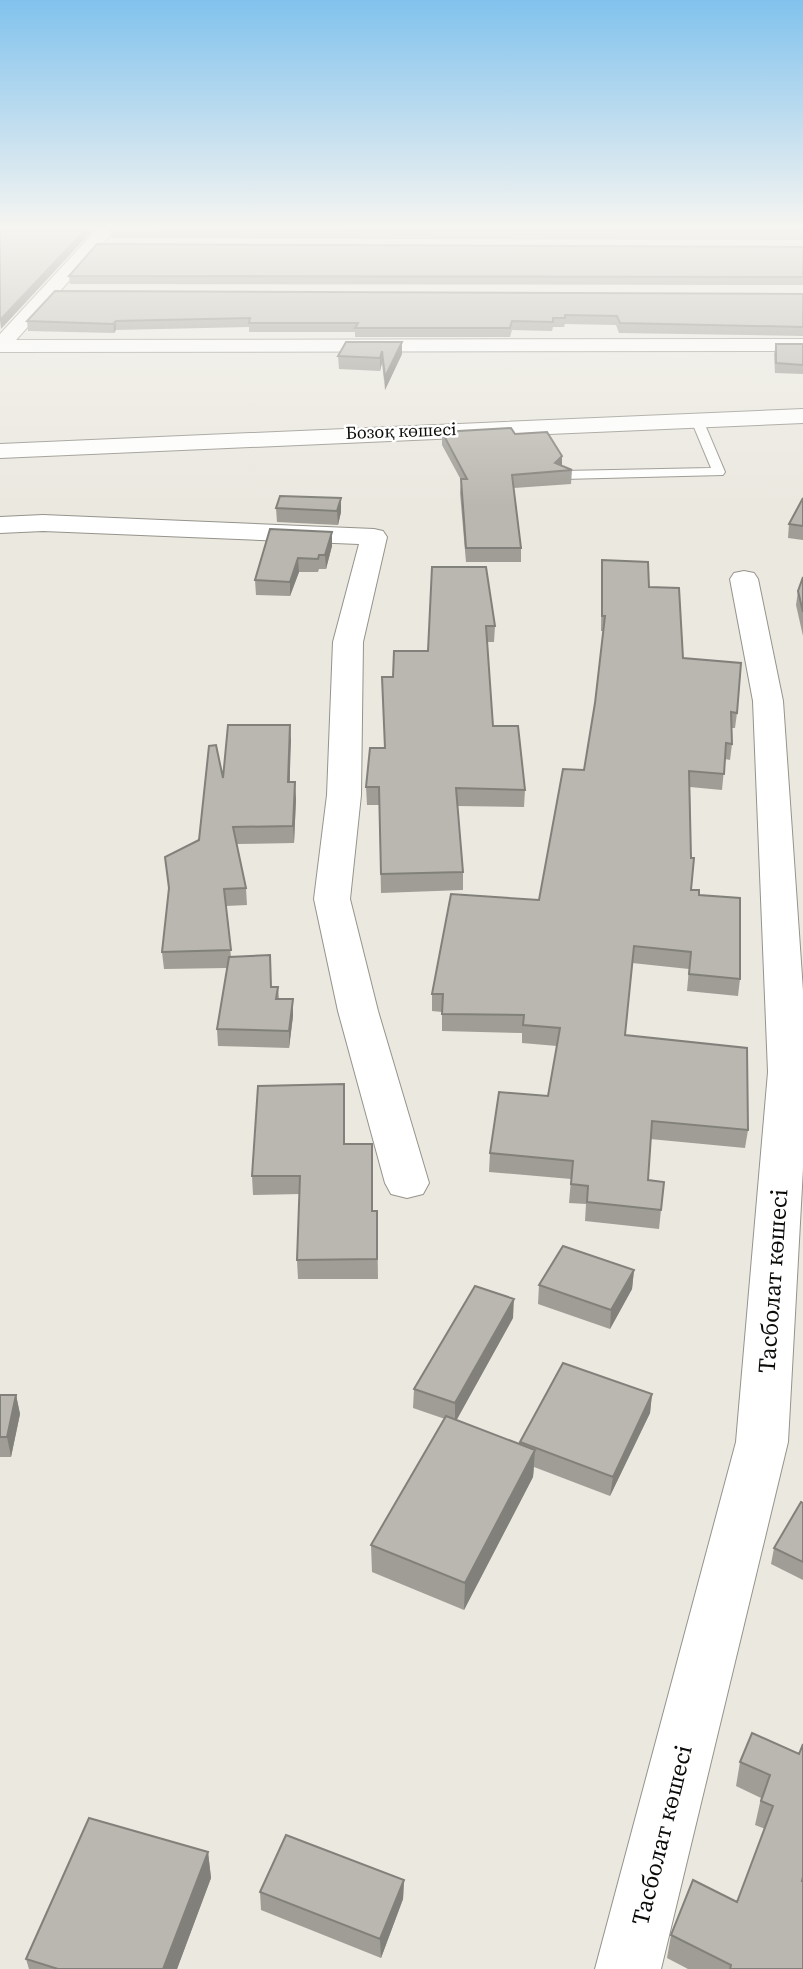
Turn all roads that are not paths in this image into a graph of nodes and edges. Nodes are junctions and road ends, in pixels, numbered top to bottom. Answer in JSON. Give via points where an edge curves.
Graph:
{"nodes":[{"id":1,"x":24,"y":322,"type":"edge"},
{"id":2,"x":803,"y":345,"type":"edge"},
{"id":3,"x":0,"y":346,"type":"edge"},
{"id":4,"x":803,"y":416,"type":"edge"},
{"id":5,"x":697,"y":420,"type":"junction"},
{"id":6,"x":0,"y":451,"type":"edge"},
{"id":7,"x":563,"y":475,"type":"edge"},
{"id":8,"x":0,"y":525,"type":"edge"},
{"id":9,"x":744,"y":579,"type":"dead end"},
{"id":10,"x":407,"y":1183,"type":"dead end"},
{"id":11,"x":628,"y":1969,"type":"edge"}],
"edges":[{"from":1,"to":3,"type":"street"},
{"from":2,"to":3,"type":"street"},
{"from":4,"to":5,"type":"street","name":"Бозоқ көшесі"},
{"from":5,"to":6,"type":"street","name":"Бозоқ көшесі"},
{"from":5,"to":7,"type":"lane","via":[[719,472]]},
{"from":8,"to":10,"type":"street","via":[[374,537],[348,642],[344,795],[331,899]]},
{"from":9,"to":11,"type":"street","name":"Тасболат көшесі","via":[[768,701],[788,1072],[762,1442]]}]}
